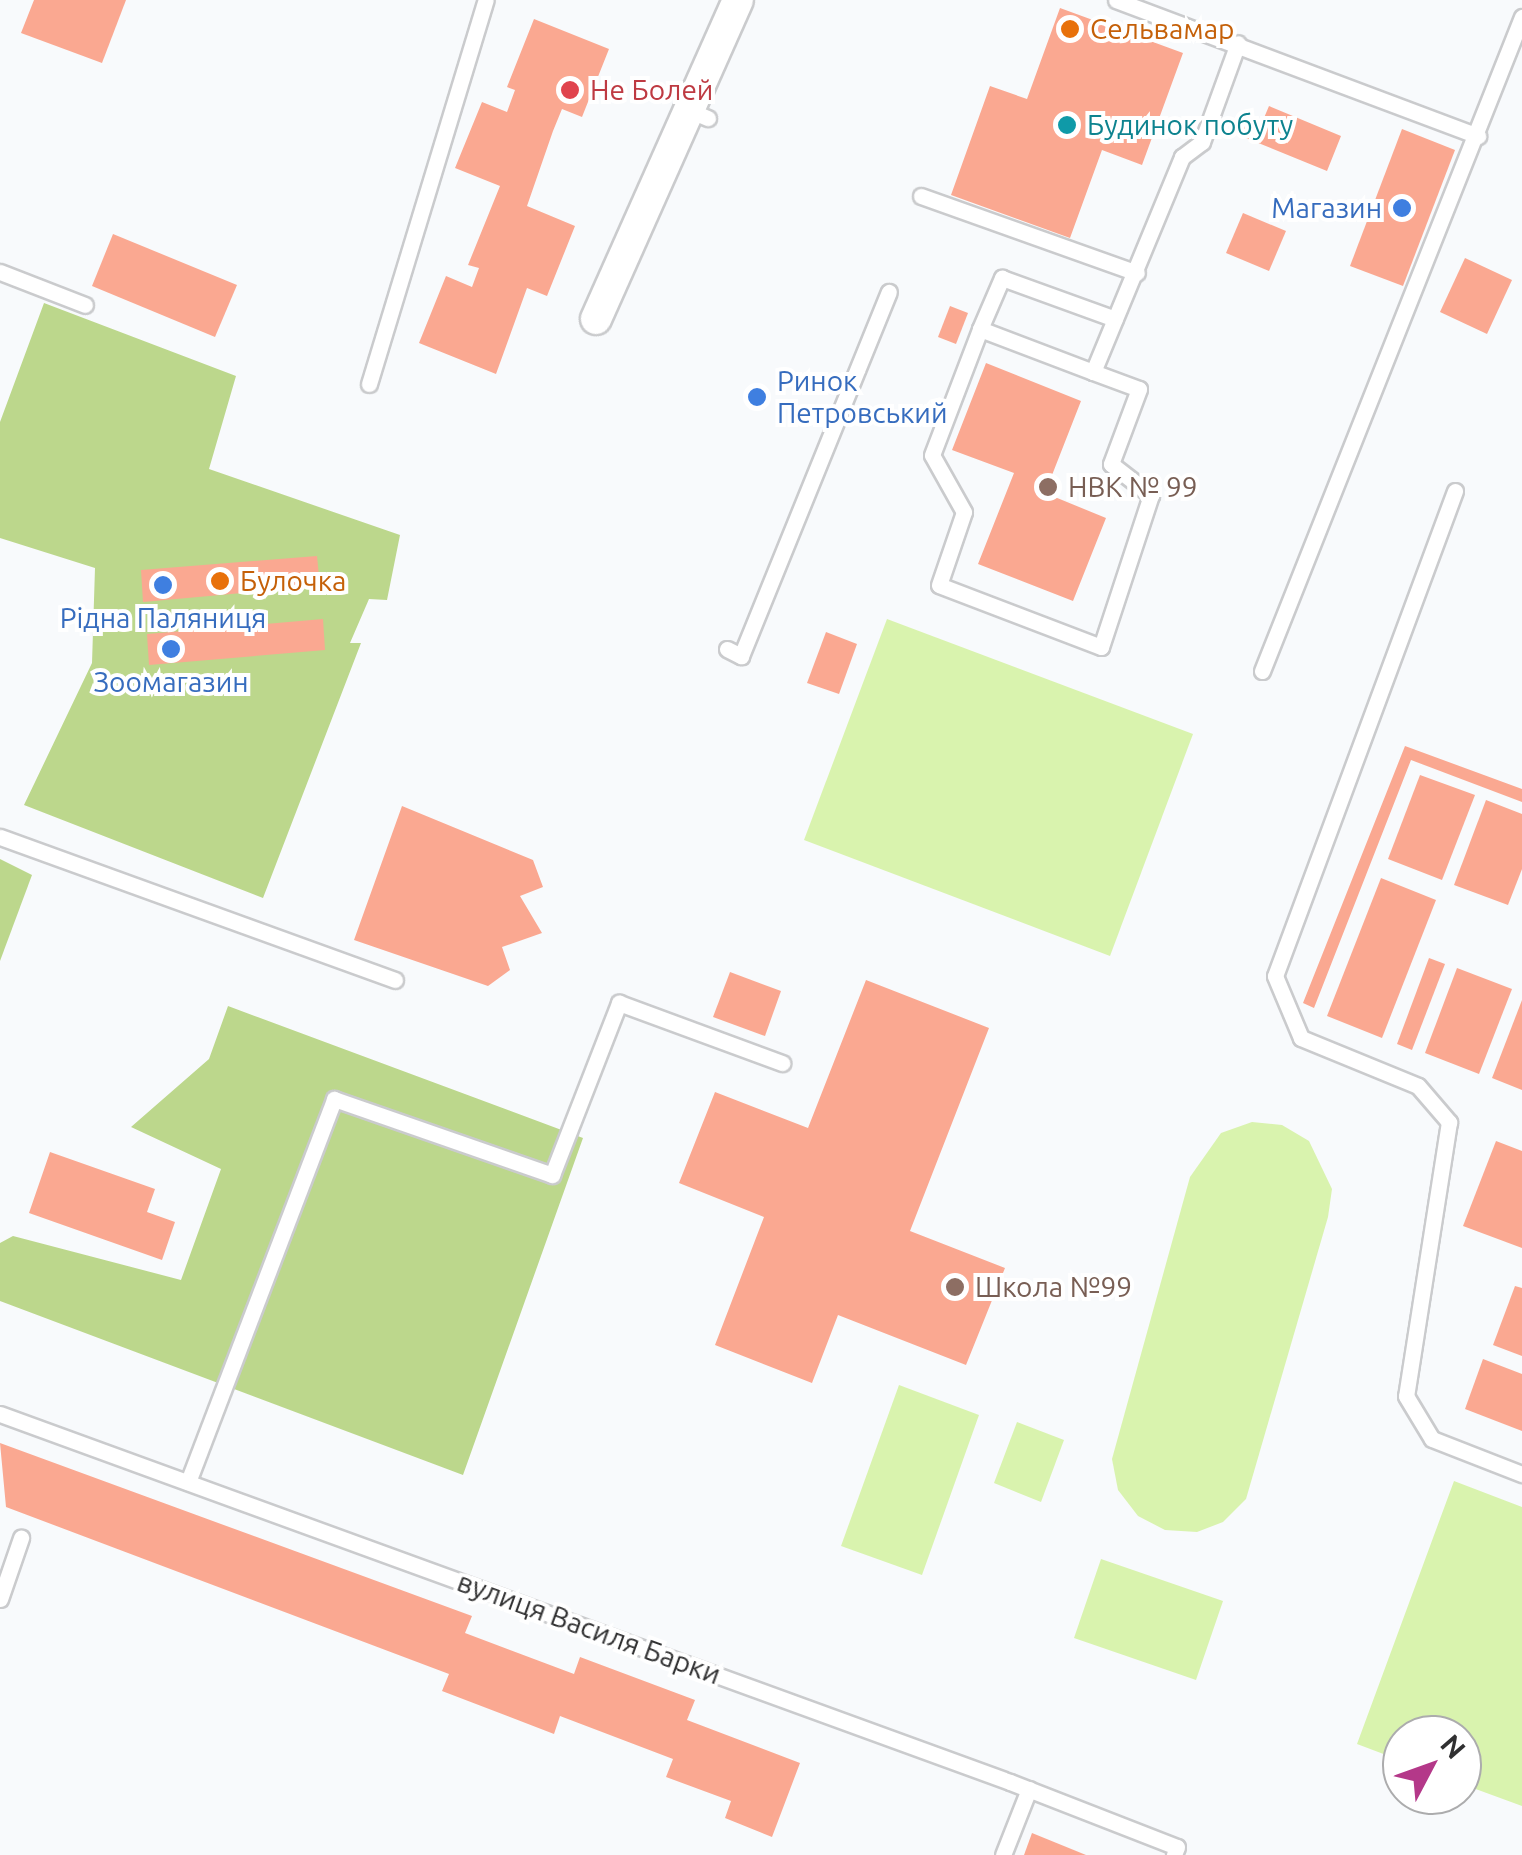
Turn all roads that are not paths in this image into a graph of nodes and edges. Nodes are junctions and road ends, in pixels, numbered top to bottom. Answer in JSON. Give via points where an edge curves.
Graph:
{"nodes":[{"id":1,"x":486,"y":0,"type":"edge"},
{"id":2,"x":738,"y":0,"type":"edge"},
{"id":3,"x":1116,"y":0,"type":"edge"},
{"id":4,"x":1522,"y":17,"type":"edge"},
{"id":5,"x":1238,"y":43,"type":"junction"},
{"id":6,"x":1478,"y":136,"type":"junction"},
{"id":7,"x":921,"y":196,"type":"dead end"},
{"id":8,"x":0,"y":272,"type":"edge"},
{"id":9,"x":1137,"y":273,"type":"junction"},
{"id":10,"x":889,"y":292,"type":"dead end"},
{"id":11,"x":85,"y":305,"type":"dead end"},
{"id":12,"x":596,"y":319,"type":"dead end"},
{"id":13,"x":1115,"y":319,"type":"junction"},
{"id":14,"x":980,"y":329,"type":"junction"},
{"id":15,"x":1093,"y":372,"type":"junction"},
{"id":16,"x":369,"y":384,"type":"dead end"},
{"id":17,"x":1455,"y":491,"type":"dead end"},
{"id":18,"x":727,"y":649,"type":"dead end"},
{"id":19,"x":1262,"y":672,"type":"dead end"},
{"id":20,"x":0,"y":836,"type":"edge"},
{"id":21,"x":395,"y":980,"type":"dead end"},
{"id":22,"x":782,"y":1063,"type":"dead end"},
{"id":23,"x":0,"y":1414,"type":"edge"},
{"id":24,"x":1522,"y":1474,"type":"edge"},
{"id":25,"x":188,"y":1482,"type":"junction"},
{"id":26,"x":21,"y":1538,"type":"dead end"},
{"id":27,"x":0,"y":1600,"type":"edge"},
{"id":28,"x":1029,"y":1789,"type":"junction"},
{"id":29,"x":1176,"y":1851,"type":"edge"},
{"id":30,"x":1004,"y":1855,"type":"edge"}],
"edges":[{"from":1,"to":16,"type":"lane"},
{"from":2,"to":12,"type":"street","via":[[696,113]]},
{"from":3,"to":5,"type":"lane"},
{"from":4,"to":6,"type":"lane"},
{"from":5,"to":6,"type":"lane"},
{"from":5,"to":9,"type":"lane","via":[[1202,142],[1182,157]]},
{"from":6,"to":19,"type":"lane"},
{"from":7,"to":9,"type":"lane"},
{"from":8,"to":11,"type":"lane"},
{"from":9,"to":13,"type":"lane"},
{"from":10,"to":18,"type":"lane","via":[[741,656]]},
{"from":13,"to":14,"type":"lane","via":[[1002,278]]},
{"from":13,"to":15,"type":"lane"},
{"from":14,"to":15,"type":"lane"},
{"from":14,"to":15,"type":"lane","via":[[932,455],[964,512],[938,585],[1101,647],[1151,496],[1111,464],[1139,390]]},
{"from":17,"to":24,"type":"lane","via":[[1275,976],[1301,1038],[1418,1086],[1449,1122],[1406,1396],[1432,1438]]},
{"from":20,"to":21,"type":"lane"},
{"from":22,"to":25,"type":"lane","via":[[619,1003],[552,1174],[334,1099]]},
{"from":23,"to":25,"type":"lane","name":"вулиця Василя Барки"},
{"from":25,"to":28,"type":"lane","name":"вулиця Василя Барки"},
{"from":26,"to":27,"type":"lane"},
{"from":28,"to":29,"type":"lane","name":"вулиця Василя Барки"},
{"from":28,"to":30,"type":"lane"}]}
